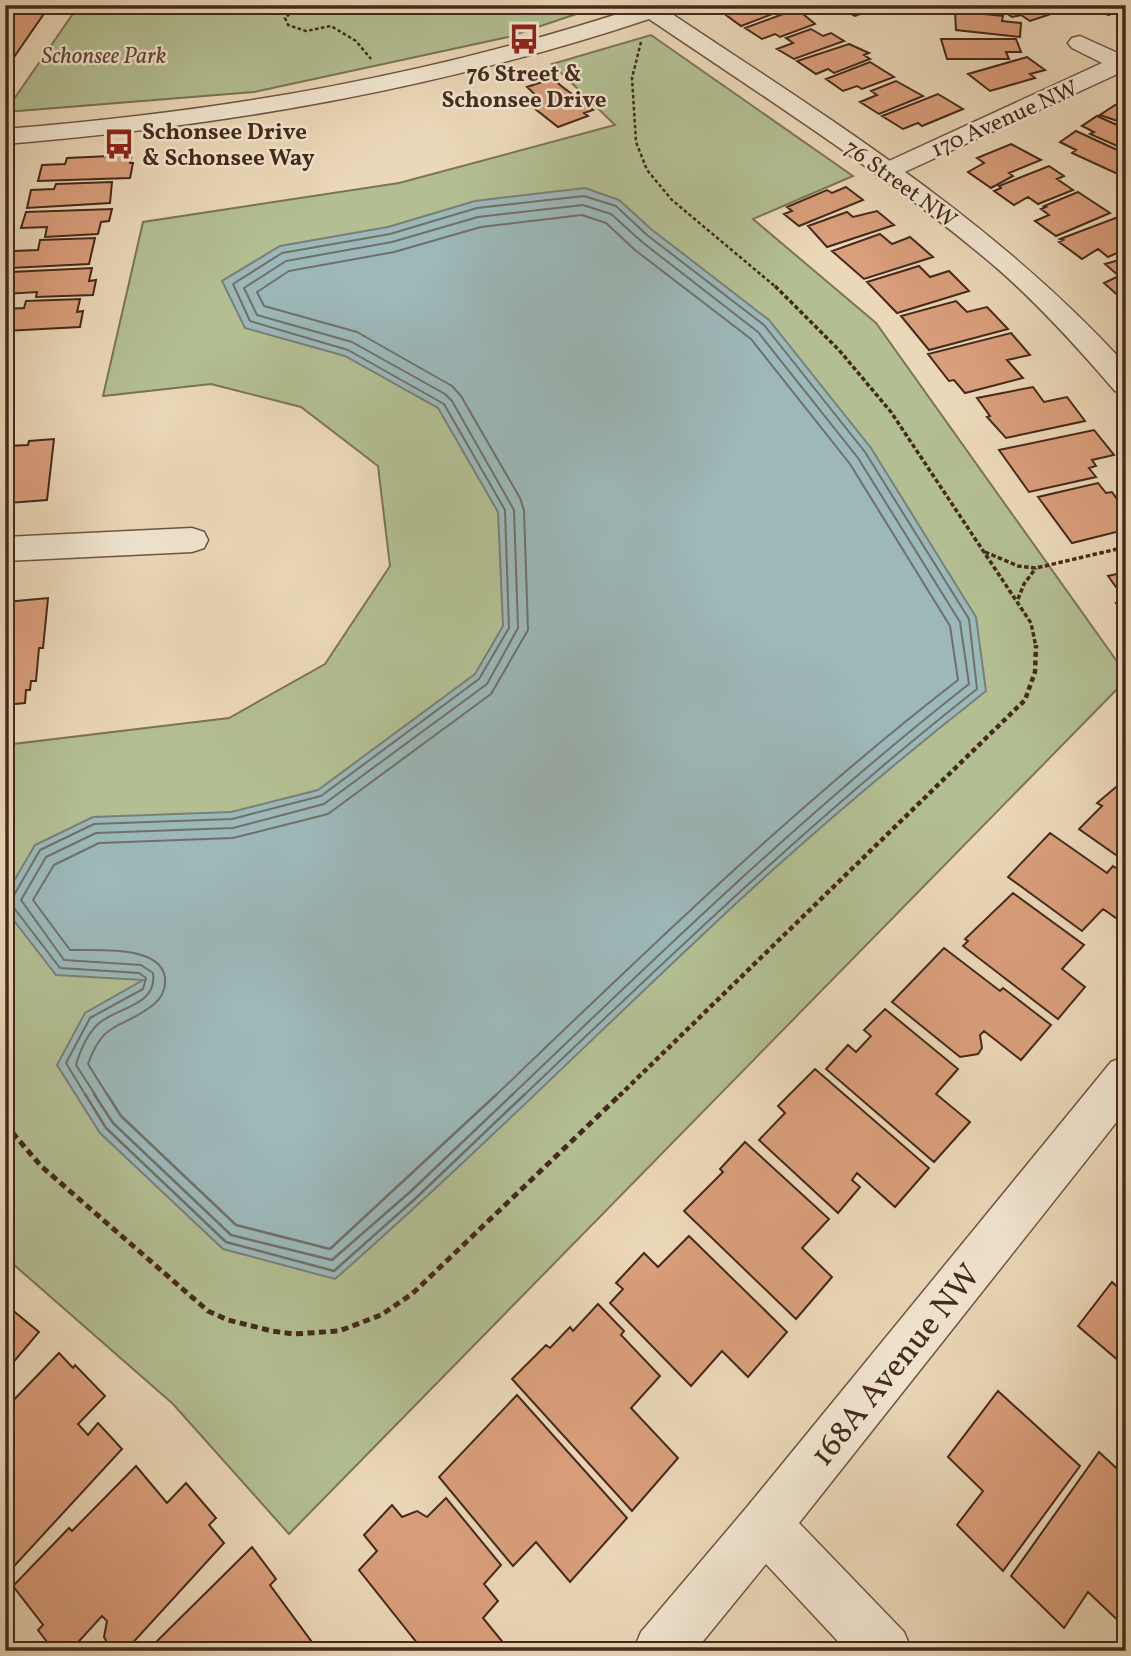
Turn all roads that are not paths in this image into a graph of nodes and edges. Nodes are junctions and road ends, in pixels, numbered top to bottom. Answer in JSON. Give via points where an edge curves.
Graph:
{"nodes":[{"id":1,"x":660,"y":8,"type":"edge"},
{"id":2,"x":1080,"y":43,"type":"dead end"},
{"id":3,"x":1123,"y":63,"type":"edge"},
{"id":4,"x":5,"y":137,"type":"edge"},
{"id":5,"x":887,"y":171,"type":"junction"},
{"id":6,"x":1126,"y":384,"type":"edge"},
{"id":7,"x":192,"y":540,"type":"dead end"},
{"id":8,"x":5,"y":549,"type":"edge"},
{"id":9,"x":1126,"y":1076,"type":"edge"},
{"id":10,"x":765,"y":1525,"type":"junction"},
{"id":11,"x":660,"y":1651,"type":"edge"},
{"id":12,"x":885,"y":1651,"type":"edge"}],
"edges":[{"from":1,"to":4,"type":"street","via":[[480,65],[343,96],[174,122]]},
{"from":1,"to":5,"type":"street","name":"76 Street NW"},
{"from":2,"to":3,"type":"street","name":"170 Avenue NW"},
{"from":3,"to":5,"type":"street","name":"170 Avenue NW"},
{"from":5,"to":6,"type":"street","name":"76 Street NW","via":[[1007,264],[1083,335]]},
{"from":7,"to":8,"type":"street"},
{"from":9,"to":10,"type":"street","name":"168A Avenue NW"},
{"from":10,"to":11,"type":"street","name":"168A Avenue NW"},
{"from":10,"to":12,"type":"street"}]}
